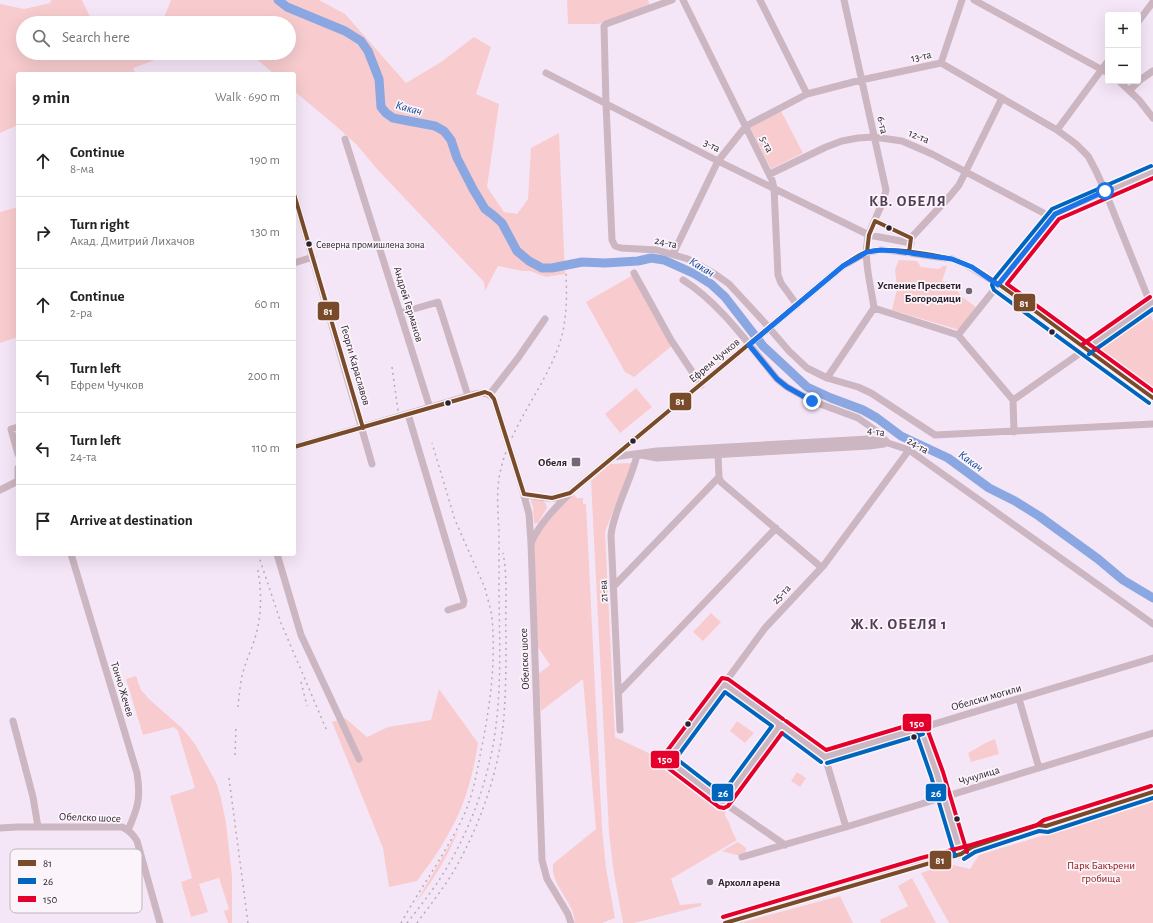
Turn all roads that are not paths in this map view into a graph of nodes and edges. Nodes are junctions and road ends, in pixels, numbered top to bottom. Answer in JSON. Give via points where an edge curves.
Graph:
{"nodes":[{"id":1,"x":672,"y":0,"type":"edge"},
{"id":2,"x":683,"y":0,"type":"edge"},
{"id":3,"x":760,"y":0,"type":"edge"},
{"id":4,"x":844,"y":0,"type":"edge"},
{"id":5,"x":962,"y":0,"type":"edge"},
{"id":6,"x":974,"y":0,"type":"edge"},
{"id":7,"x":1150,"y":3,"type":"edge"},
{"id":8,"x":1141,"y":17,"type":"edge"},
{"id":9,"x":941,"y":63,"type":"junction"},
{"id":10,"x":1105,"y":71,"type":"edge"},
{"id":11,"x":1153,"y":71,"type":"edge"},
{"id":12,"x":546,"y":73,"type":"dead end"},
{"id":13,"x":861,"y":80,"type":"junction"},
{"id":14,"x":1123,"y":84,"type":"edge"},
{"id":15,"x":1130,"y":90,"type":"junction"},
{"id":16,"x":807,"y":94,"type":"junction"},
{"id":17,"x":1002,"y":98,"type":"junction"},
{"id":18,"x":606,"y":104,"type":"junction"},
{"id":19,"x":1153,"y":118,"type":"edge"},
{"id":20,"x":746,"y":126,"type":"junction"},
{"id":21,"x":1057,"y":130,"type":"junction"},
{"id":22,"x":874,"y":137,"type":"junction"},
{"id":23,"x":345,"y":139,"type":"dead end"},
{"id":24,"x":718,"y":161,"type":"junction"},
{"id":25,"x":966,"y":171,"type":"junction"},
{"id":26,"x":1153,"y":171,"type":"edge"},
{"id":27,"x":770,"y":174,"type":"junction"},
{"id":28,"x":774,"y":188,"type":"junction"},
{"id":29,"x":1105,"y":191,"type":"junction"},
{"id":30,"x":296,"y":201,"type":"edge"},
{"id":31,"x":1051,"y":217,"type":"junction"},
{"id":32,"x":875,"y":221,"type":"junction"},
{"id":33,"x":869,"y":235,"type":"junction"},
{"id":34,"x":911,"y":240,"type":"junction"},
{"id":35,"x":867,"y":252,"type":"junction"},
{"id":36,"x":909,"y":253,"type":"junction"},
{"id":37,"x":673,"y":254,"type":"junction"},
{"id":38,"x":313,"y":257,"type":"junction"},
{"id":39,"x":296,"y":262,"type":"edge"},
{"id":40,"x":634,"y":273,"type":"dead end"},
{"id":41,"x":683,"y":280,"type":"dead end"},
{"id":42,"x":998,"y":285,"type":"junction"},
{"id":43,"x":796,"y":305,"type":"junction"},
{"id":44,"x":1152,"y":305,"type":"edge"},
{"id":45,"x":874,"y":308,"type":"junction"},
{"id":46,"x":400,"y":313,"type":"junction"},
{"id":47,"x":545,"y":319,"type":"dead end"},
{"id":48,"x":767,"y":329,"type":"junction"},
{"id":49,"x":958,"y":335,"type":"junction"},
{"id":50,"x":751,"y":343,"type":"junction"},
{"id":51,"x":1086,"y":349,"type":"junction"},
{"id":52,"x":827,"y":378,"type":"junction"},
{"id":53,"x":701,"y":385,"type":"junction"},
{"id":54,"x":490,"y":394,"type":"junction"},
{"id":55,"x":468,"y":396,"type":"junction"},
{"id":56,"x":1153,"y":398,"type":"edge"},
{"id":57,"x":1013,"y":400,"type":"junction"},
{"id":58,"x":430,"y":408,"type":"junction"},
{"id":59,"x":408,"y":414,"type":"junction"},
{"id":60,"x":1153,"y":424,"type":"edge"},
{"id":61,"x":16,"y":428,"type":"edge"},
{"id":62,"x":363,"y":428,"type":"junction"},
{"id":63,"x":1014,"y":432,"type":"junction"},
{"id":64,"x":888,"y":443,"type":"junction"},
{"id":65,"x":296,"y":447,"type":"edge"},
{"id":66,"x":16,"y":448,"type":"edge"},
{"id":67,"x":909,"y":450,"type":"junction"},
{"id":68,"x":718,"y":454,"type":"junction"},
{"id":69,"x":637,"y":455,"type":"junction"},
{"id":70,"x":613,"y":457,"type":"junction"},
{"id":71,"x":372,"y":464,"type":"dead end"},
{"id":72,"x":719,"y":477,"type":"junction"},
{"id":73,"x":16,"y":482,"type":"edge"},
{"id":74,"x":0,"y":490,"type":"edge"},
{"id":75,"x":570,"y":493,"type":"junction"},
{"id":76,"x":524,"y":494,"type":"junction"},
{"id":77,"x":776,"y":528,"type":"junction"},
{"id":78,"x":531,"y":543,"type":"junction"},
{"id":79,"x":72,"y":556,"type":"edge"},
{"id":80,"x":279,"y":556,"type":"edge"},
{"id":81,"x":821,"y":567,"type":"junction"},
{"id":82,"x":614,"y":586,"type":"junction"},
{"id":83,"x":448,"y":610,"type":"dead end"},
{"id":84,"x":1153,"y":624,"type":"edge"},
{"id":85,"x":1153,"y":658,"type":"edge"},
{"id":86,"x":724,"y":684,"type":"junction"},
{"id":87,"x":618,"y":692,"type":"junction"},
{"id":88,"x":1019,"y":699,"type":"junction"},
{"id":89,"x":13,"y":721,"type":"dead end"},
{"id":90,"x":781,"y":725,"type":"junction"},
{"id":91,"x":921,"y":728,"type":"junction"},
{"id":92,"x":620,"y":730,"type":"dead end"},
{"id":93,"x":1153,"y":733,"type":"edge"},
{"id":94,"x":825,"y":757,"type":"junction"},
{"id":95,"x":359,"y":759,"type":"dead end"},
{"id":96,"x":1039,"y":768,"type":"junction"},
{"id":97,"x":1153,"y":792,"type":"edge"},
{"id":98,"x":944,"y":797,"type":"junction"},
{"id":99,"x":723,"y":802,"type":"junction"},
{"id":100,"x":38,"y":827,"type":"junction"},
{"id":101,"x":846,"y":827,"type":"junction"},
{"id":102,"x":0,"y":828,"type":"edge"},
{"id":103,"x":128,"y":830,"type":"junction"},
{"id":104,"x":785,"y":844,"type":"junction"},
{"id":105,"x":139,"y":849,"type":"edge"},
{"id":106,"x":961,"y":854,"type":"junction"},
{"id":107,"x":742,"y":857,"type":"dead end"},
{"id":108,"x":142,"y":859,"type":"edge"},
{"id":109,"x":160,"y":923,"type":"edge"},
{"id":110,"x":571,"y":923,"type":"edge"},
{"id":111,"x":725,"y":923,"type":"edge"}],
"edges":[{"from":1,"to":18,"type":"street","via":[[604,26]]},
{"from":2,"to":20,"type":"street","name":"5-та"},
{"from":3,"to":16,"type":"street"},
{"from":4,"to":13,"type":"street","name":"6-та"},
{"from":5,"to":9,"type":"street"},
{"from":6,"to":10,"type":"street"},
{"from":7,"to":8,"type":"street"},
{"from":9,"to":13,"type":"street","name":"13-та"},
{"from":9,"to":17,"type":"street","name":"13-та"},
{"from":10,"to":21,"type":"street"},
{"from":11,"to":15,"type":"street"},
{"from":12,"to":18,"type":"street","name":"3-та"},
{"from":13,"to":16,"type":"street","name":"13-та"},
{"from":13,"to":22,"type":"street","name":"6-та"},
{"from":14,"to":15,"type":"street"},
{"from":15,"to":19,"type":"street"},
{"from":16,"to":20,"type":"street","name":"13-та"},
{"from":17,"to":21,"type":"street","name":"13-та"},
{"from":17,"to":25,"type":"street"},
{"from":18,"to":24,"type":"street","name":"3-та"},
{"from":18,"to":37,"type":"street","name":"24-та","via":[[612,240],[615,246],[621,248]]},
{"from":20,"to":24,"type":"street","name":"13-та"},
{"from":20,"to":27,"type":"street","name":"5-та"},
{"from":21,"to":29,"type":"street","name":"13-та","via":[[1088,156]]},
{"from":22,"to":25,"type":"street","name":"12-та","via":[[916,146]]},
{"from":22,"to":27,"type":"street","name":"12-та","via":[[858,138],[832,145]]},
{"from":22,"to":32,"type":"street","name":"6-та","via":[[886,190]]},
{"from":23,"to":46,"type":"street","name":"Андрей Германов"},
{"from":24,"to":28,"type":"street","name":"3-та"},
{"from":24,"to":37,"type":"street","name":"13-та"},
{"from":25,"to":31,"type":"street","name":"12-та"},
{"from":25,"to":34,"type":"street","via":[[950,196]]},
{"from":26,"to":29,"type":"street"},
{"from":27,"to":28,"type":"street","name":"5-та"},
{"from":28,"to":33,"type":"street","name":"3-та"},
{"from":28,"to":43,"type":"street","name":"5-та","via":[[778,275]]},
{"from":29,"to":31,"type":"street"},
{"from":29,"to":44,"type":"street","name":"13-та"},
{"from":30,"to":38,"type":"street","name":"Георги Караславов"},
{"from":31,"to":42,"type":"street"},
{"from":32,"to":33,"type":"street","name":"6-та"},
{"from":32,"to":34,"type":"street"},
{"from":33,"to":34,"type":"street","name":"3-та"},
{"from":33,"to":35,"type":"street","name":"6-та"},
{"from":34,"to":36,"type":"street"},
{"from":35,"to":36,"type":"street","via":[[888,250]]},
{"from":35,"to":43,"type":"street","name":"Ефрем Чучков","via":[[843,266]]},
{"from":35,"to":45,"type":"street","name":"6-та"},
{"from":36,"to":42,"type":"street","via":[[952,259],[965,264]]},
{"from":37,"to":48,"type":"street","name":"24-та","via":[[697,262],[729,284]]},
{"from":38,"to":39,"type":"street"},
{"from":38,"to":62,"type":"street","name":"Георги Караславов"},
{"from":40,"to":53,"type":"street","via":[[671,340]]},
{"from":41,"to":50,"type":"street","name":"24-та","via":[[709,299]]},
{"from":42,"to":49,"type":"street"},
{"from":42,"to":51,"type":"street"},
{"from":43,"to":48,"type":"street","name":"Ефрем Чучков"},
{"from":44,"to":51,"type":"street"},
{"from":45,"to":49,"type":"street"},
{"from":45,"to":52,"type":"street"},
{"from":46,"to":55,"type":"street","via":[[438,302]]},
{"from":46,"to":58,"type":"street","name":"Андрей Германов"},
{"from":47,"to":54,"type":"street"},
{"from":48,"to":50,"type":"street","name":"Ефрем Чучков"},
{"from":48,"to":52,"type":"street","name":"24-та","via":[[798,361]]},
{"from":49,"to":57,"type":"street"},
{"from":50,"to":53,"type":"street","name":"Ефрем Чучков"},
{"from":50,"to":64,"type":"street","name":"24-та","via":[[777,379],[787,387],[812,401],[858,418]]},
{"from":51,"to":56,"type":"street"},
{"from":51,"to":57,"type":"street"},
{"from":52,"to":63,"type":"street","name":"24-та","via":[[871,393],[931,433],[939,435]]},
{"from":53,"to":70,"type":"street","name":"Ефрем Чучков"},
{"from":54,"to":55,"type":"street","via":[[485,392]]},
{"from":54,"to":76,"type":"street","name":"Обелско шосе","via":[[494,399]]},
{"from":55,"to":58,"type":"street"},
{"from":57,"to":63,"type":"street"},
{"from":58,"to":59,"type":"street"},
{"from":59,"to":62,"type":"street"},
{"from":59,"to":83,"type":"street","via":[[464,601],[463,605]]},
{"from":60,"to":63,"type":"street"},
{"from":61,"to":66,"type":"street","via":[[10,429]]},
{"from":62,"to":65,"type":"street"},
{"from":62,"to":71,"type":"street","name":"Георги Караславов"},
{"from":64,"to":67,"type":"street","name":"24-та"},
{"from":64,"to":68,"type":"street","name":"4-та"},
{"from":64,"to":69,"type":"street","name":"4-та","via":[[868,440],[657,450]]},
{"from":67,"to":81,"type":"street","name":"25-та"},
{"from":67,"to":84,"type":"street","name":"24-та"},
{"from":68,"to":69,"type":"street","name":"4-та","via":[[657,458]]},
{"from":68,"to":72,"type":"street"},
{"from":69,"to":70,"type":"street","name":"4-та"},
{"from":69,"to":82,"type":"street","name":"21-ва","via":[[612,529]]},
{"from":70,"to":75,"type":"street","name":"Ефрем Чучков"},
{"from":72,"to":77,"type":"street","via":[[721,482]]},
{"from":72,"to":82,"type":"street"},
{"from":73,"to":74,"type":"street"},
{"from":75,"to":76,"type":"street","via":[[559,498]]},
{"from":75,"to":78,"type":"street","name":"Ефрем Чучков","via":[[555,508]]},
{"from":76,"to":78,"type":"street","name":"Обелско шосе","via":[[529,514]]},
{"from":77,"to":81,"type":"street"},
{"from":77,"to":87,"type":"street"},
{"from":78,"to":110,"type":"street","name":"Обелско шосе","via":[[542,860],[547,879]]},
{"from":79,"to":103,"type":"street","name":"Тончо Жечев","via":[[137,774],[139,800]]},
{"from":80,"to":95,"type":"street","via":[[301,634]]},
{"from":81,"to":86,"type":"street","name":"25-та","via":[[765,628]]},
{"from":82,"to":87,"type":"street","name":"21-ва"},
{"from":85,"to":88,"type":"street","name":"Обелски могили"},
{"from":86,"to":90,"type":"street"},
{"from":86,"to":99,"type":"street","name":"25-та","via":[[672,754],[671,760],[674,766]]},
{"from":87,"to":92,"type":"street","name":"21-ва"},
{"from":88,"to":91,"type":"street","name":"Обелски могили"},
{"from":88,"to":96,"type":"street"},
{"from":89,"to":100,"type":"street","via":[[33,797]]},
{"from":90,"to":94,"type":"street"},
{"from":90,"to":99,"type":"street"},
{"from":91,"to":94,"type":"street","name":"Обелски могили"},
{"from":91,"to":98,"type":"street"},
{"from":93,"to":96,"type":"street","name":"Чучулица"},
{"from":94,"to":101,"type":"street"},
{"from":96,"to":98,"type":"street","name":"Чучулица"},
{"from":97,"to":106,"type":"street"},
{"from":98,"to":101,"type":"street","name":"Чучулица"},
{"from":98,"to":106,"type":"street"},
{"from":99,"to":104,"type":"street"},
{"from":100,"to":102,"type":"street","name":"Обелско шосе"},
{"from":100,"to":103,"type":"street","name":"Обелско шосе","via":[[122,827]]},
{"from":101,"to":104,"type":"street","name":"Чучулица"},
{"from":103,"to":105,"type":"street","name":"Обелско шосе","via":[[133,834]]},
{"from":104,"to":107,"type":"street","name":"Чучулица"},
{"from":106,"to":111,"type":"street"},
{"from":108,"to":109,"type":"street","name":"Обелско шосе"}]}
